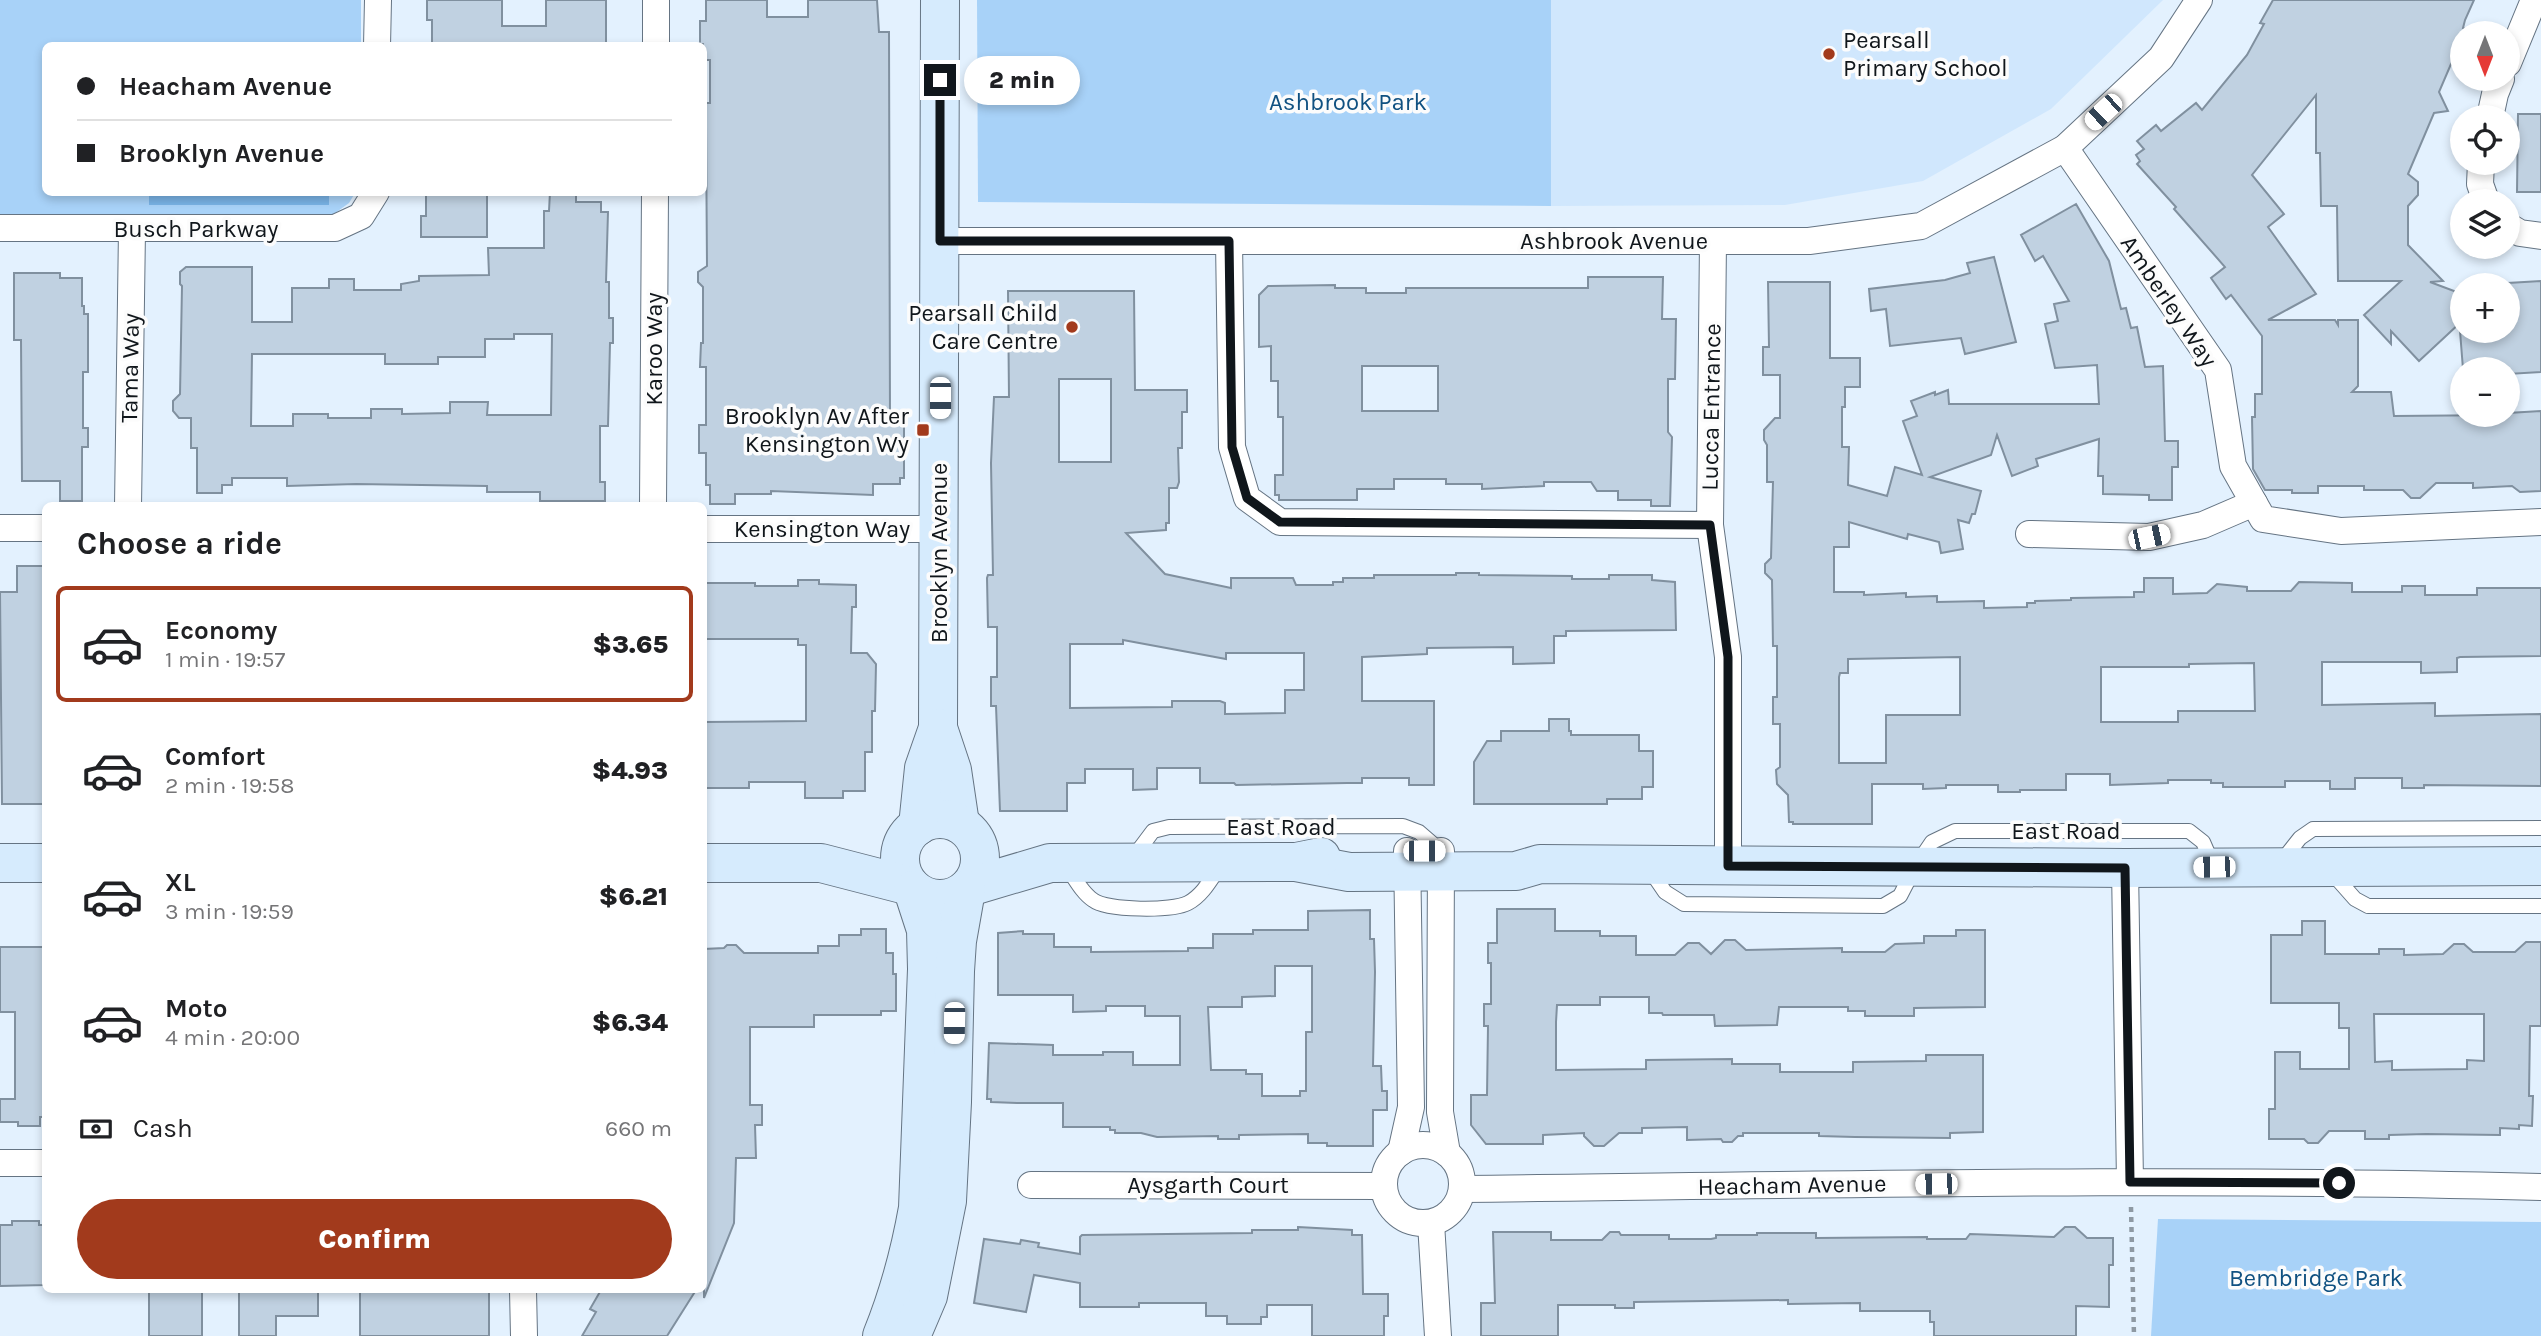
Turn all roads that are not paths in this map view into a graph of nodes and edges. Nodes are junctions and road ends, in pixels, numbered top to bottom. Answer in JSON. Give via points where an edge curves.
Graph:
{"nodes":[{"id":1,"x":378,"y":0,"type":"edge"},
{"id":2,"x":656,"y":0,"type":"edge"},
{"id":3,"x":940,"y":0,"type":"edge"},
{"id":4,"x":2199,"y":0,"type":"edge"},
{"id":5,"x":2534,"y":0,"type":"edge"},
{"id":6,"x":2520,"y":34,"type":"edge"},
{"id":7,"x":377,"y":42,"type":"edge"},
{"id":8,"x":656,"y":42,"type":"edge"},
{"id":9,"x":2065,"y":148,"type":"junction"},
{"id":10,"x":374,"y":196,"type":"edge"},
{"id":11,"x":655,"y":196,"type":"edge"},
{"id":12,"x":0,"y":228,"type":"edge"},
{"id":13,"x":132,"y":230,"type":"junction"},
{"id":14,"x":2520,"y":233,"type":"edge"},
{"id":15,"x":2541,"y":236,"type":"edge"},
{"id":16,"x":940,"y":241,"type":"junction"},
{"id":17,"x":1229,"y":241,"type":"junction"},
{"id":18,"x":1713,"y":241,"type":"junction"},
{"id":19,"x":128,"y":502,"type":"edge"},
{"id":20,"x":653,"y":502,"type":"edge"},
{"id":21,"x":2254,"y":503,"type":"junction"},
{"id":22,"x":2541,"y":522,"type":"edge"},
{"id":23,"x":1710,"y":525,"type":"junction"},
{"id":24,"x":0,"y":528,"type":"edge"},
{"id":25,"x":42,"y":528,"type":"edge"},
{"id":26,"x":707,"y":529,"type":"edge"},
{"id":27,"x":940,"y":529,"type":"junction"},
{"id":28,"x":2029,"y":534,"type":"dead end"},
{"id":29,"x":938,"y":728,"type":"junction"},
{"id":30,"x":965,"y":828,"type":"junction"},
{"id":31,"x":2541,"y":828,"type":"edge"},
{"id":32,"x":913,"y":830,"type":"junction"},
{"id":33,"x":1424,"y":861,"type":"junction"},
{"id":34,"x":1222,"y":862,"type":"junction"},
{"id":35,"x":0,"y":863,"type":"edge"},
{"id":36,"x":42,"y":863,"type":"edge"},
{"id":37,"x":707,"y":863,"type":"edge"},
{"id":38,"x":821,"y":863,"type":"junction"},
{"id":39,"x":1057,"y":863,"type":"junction"},
{"id":40,"x":1129,"y":863,"type":"junction"},
{"id":41,"x":1647,"y":865,"type":"junction"},
{"id":42,"x":1728,"y":866,"type":"junction"},
{"id":43,"x":2278,"y":866,"type":"junction"},
{"id":44,"x":2541,"y":866,"type":"edge"},
{"id":45,"x":1915,"y":867,"type":"junction"},
{"id":46,"x":2214,"y":867,"type":"junction"},
{"id":47,"x":2327,"y":867,"type":"junction"},
{"id":48,"x":2125,"y":868,"type":"junction"},
{"id":49,"x":912,"y":888,"type":"junction"},
{"id":50,"x":968,"y":889,"type":"junction"},
{"id":51,"x":2541,"y":906,"type":"edge"},
{"id":52,"x":938,"y":1102,"type":"junction"},
{"id":53,"x":1401,"y":1153,"type":"junction"},
{"id":54,"x":1447,"y":1153,"type":"junction"},
{"id":55,"x":0,"y":1163,"type":"edge"},
{"id":56,"x":42,"y":1163,"type":"edge"},
{"id":57,"x":2130,"y":1182,"type":"junction"},
{"id":58,"x":1031,"y":1185,"type":"dead end"},
{"id":59,"x":1384,"y":1186,"type":"junction"},
{"id":60,"x":2541,"y":1187,"type":"edge"},
{"id":61,"x":1462,"y":1189,"type":"junction"},
{"id":62,"x":1431,"y":1223,"type":"junction"},
{"id":63,"x":523,"y":1293,"type":"edge"},
{"id":64,"x":524,"y":1336,"type":"edge"},
{"id":65,"x":882,"y":1336,"type":"edge"},
{"id":66,"x":911,"y":1336,"type":"edge"},
{"id":67,"x":1438,"y":1336,"type":"edge"}],
"edges":[{"from":1,"to":7,"type":"street"},
{"from":2,"to":8,"type":"street"},
{"from":3,"to":16,"type":"street","name":"Brooklyn Avenue"},
{"from":4,"to":9,"type":"street","name":"Ashbrook Avenue","via":[[2161,58]]},
{"from":5,"to":6,"type":"street"},
{"from":9,"to":18,"type":"street","name":"Ashbrook Avenue","via":[[1921,226],[1809,241]]},
{"from":9,"to":21,"type":"street","name":"Amberley Way","via":[[2218,370],[2233,466]]},
{"from":10,"to":13,"type":"street","name":"Busch Parkway","via":[[361,216],[335,229]]},
{"from":11,"to":20,"type":"street","name":"Karoo Way"},
{"from":12,"to":13,"type":"street","name":"Busch Parkway"},
{"from":13,"to":19,"type":"street","name":"Tama Way"},
{"from":14,"to":15,"type":"street"},
{"from":16,"to":17,"type":"street","name":"Ashbrook Avenue"},
{"from":16,"to":27,"type":"street","name":"Brooklyn Avenue"},
{"from":17,"to":18,"type":"street","name":"Ashbrook Avenue"},
{"from":17,"to":23,"type":"street","via":[[1232,447],[1247,498],[1280,522]]},
{"from":18,"to":23,"type":"street","name":"Lucca Entrance"},
{"from":21,"to":22,"type":"street","name":"Amberley Way","via":[[2263,519],[2341,531]]},
{"from":21,"to":28,"type":"street","via":[[2203,525],[2149,537]]},
{"from":23,"to":42,"type":"street","name":"Lucca Entrance","via":[[1728,657]]},
{"from":24,"to":25,"type":"street"},
{"from":26,"to":27,"type":"street","name":"Kensington Way"},
{"from":27,"to":29,"type":"street","name":"Brooklyn Avenue"},
{"from":29,"to":30,"type":"street","name":"Brooklyn Avenue"},
{"from":29,"to":32,"type":"street","name":"Brooklyn Avenue","via":[[924,768]]},
{"from":30,"to":32,"type":"street","via":[[936,819]]},
{"from":30,"to":39,"type":"street","name":"East Road"},
{"from":30,"to":50,"type":"street","via":[[979,850],[981,863]]},
{"from":31,"to":43,"type":"lane","via":[[2313,829]]},
{"from":32,"to":38,"type":"street","via":[[867,853]]},
{"from":32,"to":49,"type":"street","via":[[900,851],[903,876]]},
{"from":33,"to":34,"type":"street","name":"East Road","via":[[1349,872],[1296,862]]},
{"from":33,"to":40,"type":"lane","name":"East Road","via":[[1419,832],[1403,827],[1169,827],[1153,831]]},
{"from":33,"to":41,"type":"street","name":"East Road","via":[[1516,871],[1540,864]]},
{"from":33,"to":53,"type":"street","via":[[1411,1107]]},
{"from":33,"to":54,"type":"street","via":[[1440,1112]]},
{"from":34,"to":39,"type":"lane","name":"East Road","via":[[1205,889],[1189,903],[1172,907],[1106,907],[1092,900]]},
{"from":34,"to":40,"type":"street","name":"East Road"},
{"from":35,"to":36,"type":"street"},
{"from":37,"to":38,"type":"street"},
{"from":38,"to":49,"type":"street"},
{"from":39,"to":40,"type":"street","name":"East Road"},
{"from":39,"to":50,"type":"street","name":"East Road"},
{"from":41,"to":42,"type":"street","name":"East Road"},
{"from":41,"to":45,"type":"lane","name":"East Road","via":[[1665,892],[1684,904],[1883,906],[1900,896]]},
{"from":42,"to":45,"type":"street","name":"East Road"},
{"from":43,"to":46,"type":"street","name":"East Road"},
{"from":43,"to":47,"type":"street","name":"East Road"},
{"from":44,"to":47,"type":"street","name":"East Road"},
{"from":45,"to":46,"type":"lane","name":"East Road","via":[[1932,842],[1955,831],[2189,831],[2203,842]]},
{"from":45,"to":48,"type":"street","name":"East Road"},
{"from":46,"to":48,"type":"street","name":"East Road"},
{"from":47,"to":51,"type":"lane","via":[[2355,899],[2368,906]]},
{"from":48,"to":57,"type":"street"},
{"from":49,"to":50,"type":"street","via":[[935,900]]},
{"from":49,"to":52,"type":"street","via":[[926,930]]},
{"from":50,"to":52,"type":"street","via":[[957,941]]},
{"from":52,"to":65,"type":"street","via":[[911,1248]]},
{"from":52,"to":66,"type":"street","via":[[947,1201],[928,1296]]},
{"from":53,"to":54,"type":"street","via":[[1427,1146]]},
{"from":53,"to":59,"type":"street","via":[[1391,1162]]},
{"from":54,"to":61,"type":"street","via":[[1462,1175]]},
{"from":55,"to":56,"type":"street"},
{"from":57,"to":60,"type":"street","name":"Heacham Avenue"},
{"from":57,"to":61,"type":"street","name":"Heacham Avenue"},
{"from":58,"to":59,"type":"street","name":"Aysgarth Court"},
{"from":59,"to":62,"type":"street","via":[[1394,1210],[1405,1219]]},
{"from":61,"to":62,"type":"street","via":[[1454,1209]]},
{"from":62,"to":67,"type":"street"},
{"from":63,"to":64,"type":"street"}]}
